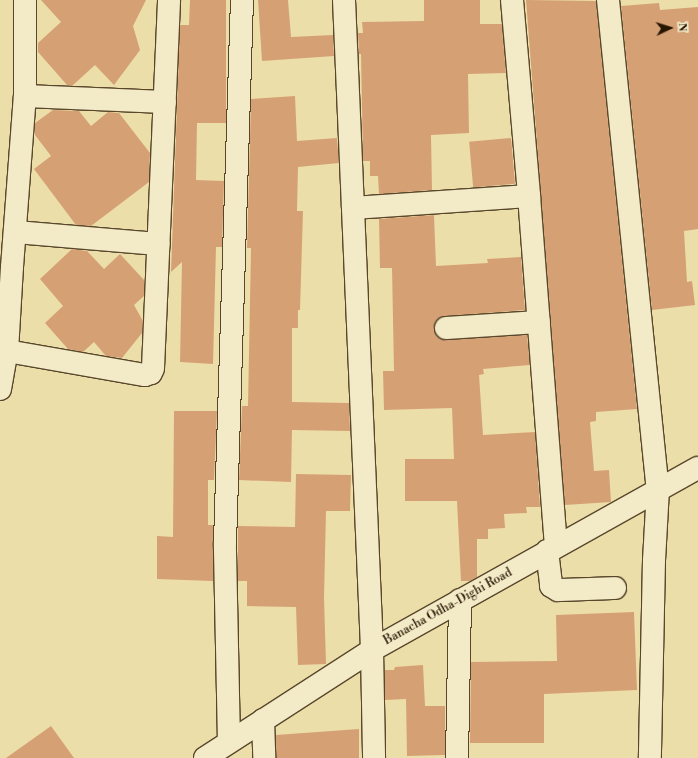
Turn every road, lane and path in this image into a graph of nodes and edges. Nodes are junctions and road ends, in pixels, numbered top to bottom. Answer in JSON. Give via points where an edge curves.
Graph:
{"nodes":[{"id":1,"x":25,"y":0,"type":"edge"},
{"id":2,"x":169,"y":0,"type":"edge"},
{"id":3,"x":242,"y":0,"type":"edge"},
{"id":4,"x":344,"y":0,"type":"edge"},
{"id":5,"x":512,"y":0,"type":"edge"},
{"id":6,"x":608,"y":0,"type":"edge"},
{"id":7,"x":25,"y":96,"type":"junction"},
{"id":8,"x":165,"y":102,"type":"junction"},
{"id":9,"x":529,"y":196,"type":"junction"},
{"id":10,"x":353,"y":208,"type":"junction"},
{"id":11,"x":15,"y":232,"type":"junction"},
{"id":12,"x":158,"y":244,"type":"junction"},
{"id":13,"x":539,"y":322,"type":"junction"},
{"id":14,"x":446,"y":328,"type":"dead end"},
{"id":15,"x":8,"y":351,"type":"junction"},
{"id":16,"x":0,"y":389,"type":"edge"},
{"id":17,"x":698,"y":468,"type":"edge"},
{"id":18,"x":658,"y":489,"type":"junction"},
{"id":19,"x":552,"y":549,"type":"junction"},
{"id":20,"x":615,"y":588,"type":"dead end"},
{"id":21,"x":460,"y":600,"type":"junction"},
{"id":22,"x":372,"y":650,"type":"junction"},
{"id":23,"x":263,"y":720,"type":"junction"},
{"id":24,"x":229,"y":742,"type":"junction"},
{"id":25,"x":205,"y":758,"type":"edge"},
{"id":26,"x":264,"y":758,"type":"edge"},
{"id":27,"x":374,"y":758,"type":"edge"},
{"id":28,"x":457,"y":758,"type":"edge"},
{"id":29,"x":650,"y":758,"type":"edge"}],
"edges":[{"from":1,"to":7,"type":"street"},
{"from":2,"to":8,"type":"street"},
{"from":3,"to":24,"type":"street","via":[[225,543]]},
{"from":4,"to":10,"type":"street"},
{"from":5,"to":9,"type":"street"},
{"from":6,"to":18,"type":"street"},
{"from":7,"to":8,"type":"street"},
{"from":7,"to":11,"type":"street"},
{"from":8,"to":12,"type":"street"},
{"from":9,"to":10,"type":"street"},
{"from":9,"to":13,"type":"street"},
{"from":10,"to":22,"type":"street"},
{"from":11,"to":12,"type":"street"},
{"from":11,"to":15,"type":"street"},
{"from":12,"to":15,"type":"street","via":[[151,373]]},
{"from":13,"to":14,"type":"street"},
{"from":13,"to":19,"type":"street"},
{"from":15,"to":16,"type":"street"},
{"from":17,"to":18,"type":"street","name":"Banacha Odha-Dighi Road"},
{"from":18,"to":19,"type":"street","name":"Banacha Odha-Dighi Road"},
{"from":18,"to":29,"type":"street"},
{"from":19,"to":20,"type":"street","via":[[551,586],[558,590]]},
{"from":19,"to":21,"type":"street","name":"Banacha Odha-Dighi Road"},
{"from":21,"to":22,"type":"street","name":"Banacha Odha-Dighi Road"},
{"from":21,"to":28,"type":"street"},
{"from":22,"to":23,"type":"street","name":"Banacha Odha-Dighi Road"},
{"from":22,"to":27,"type":"street"},
{"from":23,"to":24,"type":"street","name":"Banacha Odha-Dighi Road"},
{"from":23,"to":26,"type":"street"},
{"from":24,"to":25,"type":"street","name":"Banacha Odha-Dighi Road"}]}
